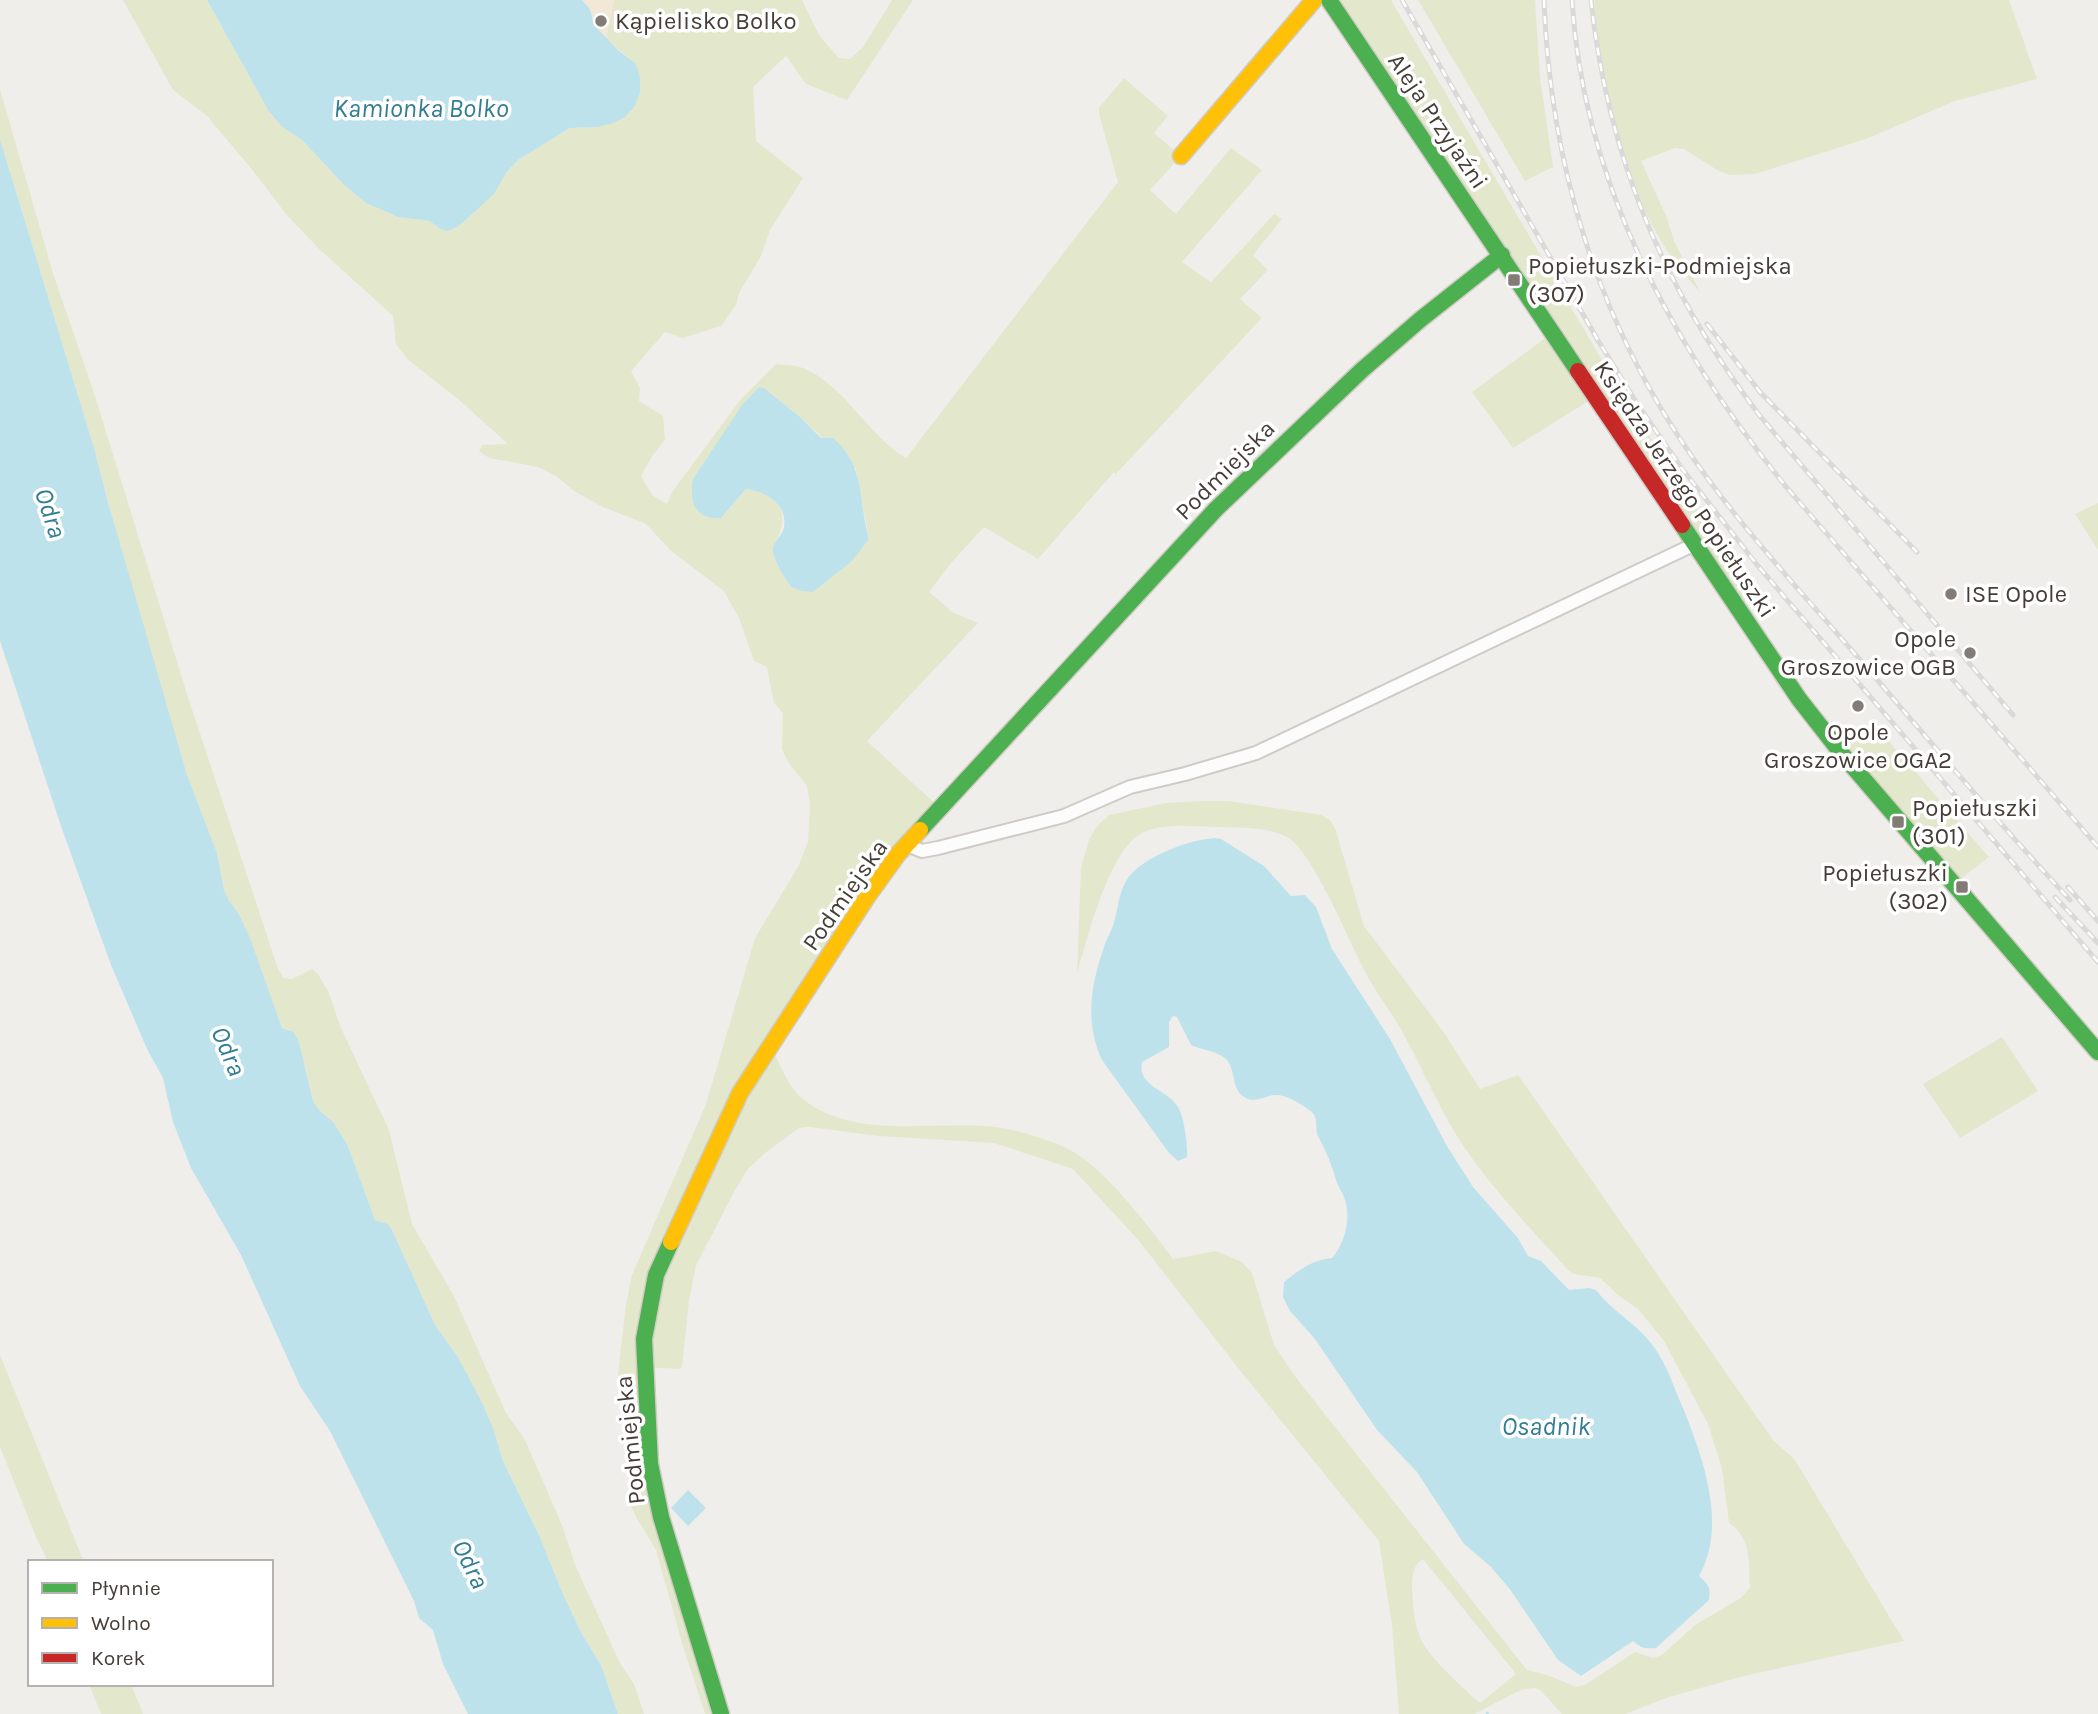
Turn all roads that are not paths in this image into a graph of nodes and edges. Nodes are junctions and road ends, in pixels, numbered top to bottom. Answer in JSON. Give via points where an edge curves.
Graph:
{"nodes":[{"id":1,"x":1314,"y":0,"type":"edge"},
{"id":2,"x":1329,"y":0,"type":"edge"},
{"id":3,"x":1181,"y":156,"type":"dead end"},
{"id":4,"x":1506,"y":262,"type":"junction"},
{"id":5,"x":1695,"y":544,"type":"junction"},
{"id":6,"x":907,"y":845,"type":"junction"},
{"id":7,"x":2098,"y":1052,"type":"edge"},
{"id":8,"x":721,"y":1714,"type":"edge"}],
"edges":[{"from":1,"to":3,"type":"street"},
{"from":2,"to":4,"type":"street","name":"Aleja Przyjaźni"},
{"from":4,"to":5,"type":"street","name":"Księdza Jerzego Popiełuszki"},
{"from":4,"to":6,"type":"street","name":"Podmiejska","via":[[1421,319],[1216,509]]},
{"from":5,"to":6,"type":"street","via":[[1256,752],[1130,787],[1064,816],[922,851]]},
{"from":5,"to":7,"type":"street","name":"Księdza Jerzego Popiełuszki","via":[[1809,713]]},
{"from":6,"to":8,"type":"street","name":"Podmiejska","via":[[887,866],[740,1093],[649,1298],[644,1367],[654,1490]]}]}
